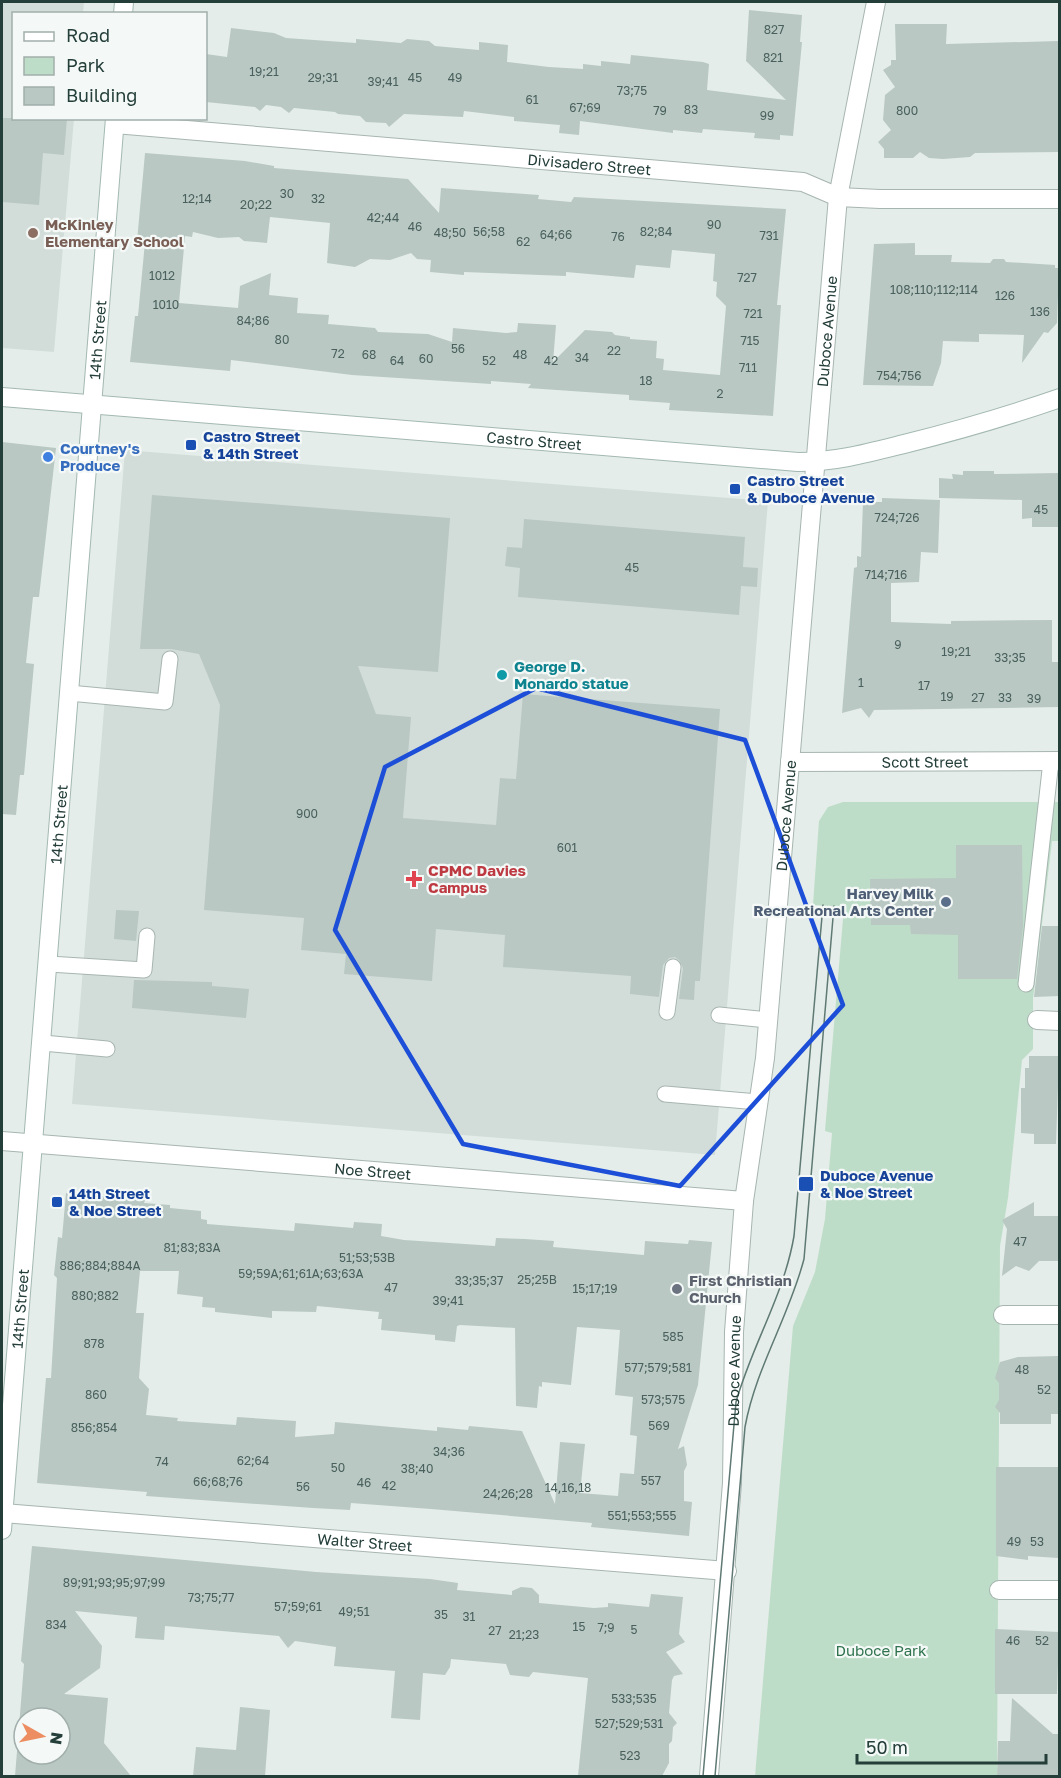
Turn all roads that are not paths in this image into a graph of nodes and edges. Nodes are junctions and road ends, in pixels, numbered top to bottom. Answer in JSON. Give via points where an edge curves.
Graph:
{"nodes":[{"id":1,"x":876,"y":2,"type":"edge"},
{"id":2,"x":115,"y":121,"type":"edge"},
{"id":3,"x":838,"y":197,"type":"junction"},
{"id":4,"x":1059,"y":199,"type":"edge"},
{"id":5,"x":2,"y":397,"type":"edge"},
{"id":6,"x":1059,"y":398,"type":"edge"},
{"id":7,"x":92,"y":405,"type":"junction"},
{"id":8,"x":815,"y":462,"type":"junction"},
{"id":9,"x":170,"y":659,"type":"dead end"},
{"id":10,"x":69,"y":693,"type":"junction"},
{"id":11,"x":1055,"y":761,"type":"edge"},
{"id":12,"x":790,"y":762,"type":"junction"},
{"id":13,"x":147,"y":936,"type":"dead end"},
{"id":14,"x":49,"y":964,"type":"junction"},
{"id":15,"x":673,"y":967,"type":"dead end"},
{"id":16,"x":1026,"y":984,"type":"dead end"},
{"id":17,"x":667,"y":1012,"type":"dead end"},
{"id":18,"x":719,"y":1015,"type":"dead end"},
{"id":19,"x":768,"y":1020,"type":"junction"},
{"id":20,"x":1036,"y":1020,"type":"dead end"},
{"id":21,"x":1059,"y":1021,"type":"edge"},
{"id":22,"x":43,"y":1043,"type":"junction"},
{"id":23,"x":107,"y":1049,"type":"dead end"},
{"id":24,"x":665,"y":1094,"type":"dead end"},
{"id":25,"x":758,"y":1102,"type":"junction"},
{"id":26,"x":2,"y":1141,"type":"edge"},
{"id":27,"x":33,"y":1143,"type":"junction"},
{"id":28,"x":744,"y":1201,"type":"junction"},
{"id":29,"x":1003,"y":1315,"type":"dead end"},
{"id":30,"x":1059,"y":1315,"type":"edge"},
{"id":31,"x":2,"y":1522,"type":"edge"},
{"id":32,"x":727,"y":1571,"type":"junction"},
{"id":33,"x":999,"y":1590,"type":"dead end"},
{"id":34,"x":1059,"y":1590,"type":"edge"},
{"id":35,"x":709,"y":1776,"type":"edge"}],
"edges":[{"from":1,"to":3,"type":"street","name":"Duboce Avenue"},
{"from":2,"to":3,"type":"street","name":"Divisadero Street","via":[[803,182]]},
{"from":2,"to":7,"type":"street","name":"14th Street"},
{"from":3,"to":4,"type":"street","name":"Divisadero Street"},
{"from":3,"to":8,"type":"street","name":"Duboce Avenue"},
{"from":5,"to":7,"type":"street","name":"Castro Street"},
{"from":6,"to":8,"type":"street","name":"Castro Street","via":[[943,435]]},
{"from":7,"to":8,"type":"street","name":"Castro Street"},
{"from":7,"to":10,"type":"street","name":"14th Street"},
{"from":8,"to":12,"type":"street","name":"Duboce Avenue"},
{"from":9,"to":10,"type":"lane","via":[[165,702]]},
{"from":10,"to":14,"type":"street","name":"14th Street"},
{"from":11,"to":12,"type":"street","name":"Scott Street"},
{"from":11,"to":16,"type":"lane"},
{"from":12,"to":19,"type":"street","name":"Duboce Avenue"},
{"from":13,"to":14,"type":"lane","via":[[144,970]]},
{"from":14,"to":22,"type":"street","name":"14th Street"},
{"from":15,"to":17,"type":"lane"},
{"from":18,"to":19,"type":"lane"},
{"from":19,"to":25,"type":"street","name":"Duboce Avenue"},
{"from":20,"to":21,"type":"street"},
{"from":22,"to":23,"type":"lane"},
{"from":22,"to":27,"type":"street","name":"14th Street"},
{"from":24,"to":25,"type":"lane"},
{"from":25,"to":28,"type":"street","name":"Duboce Avenue"},
{"from":26,"to":27,"type":"street","name":"Noe Street"},
{"from":27,"to":28,"type":"street","name":"Noe Street"},
{"from":27,"to":31,"type":"street","name":"14th Street"},
{"from":28,"to":32,"type":"street","name":"Duboce Avenue","via":[[734,1332]]},
{"from":29,"to":30,"type":"street"},
{"from":31,"to":32,"type":"street","name":"Walter Street"},
{"from":32,"to":35,"type":"street","name":"Duboce Avenue"},
{"from":33,"to":34,"type":"street"}]}
